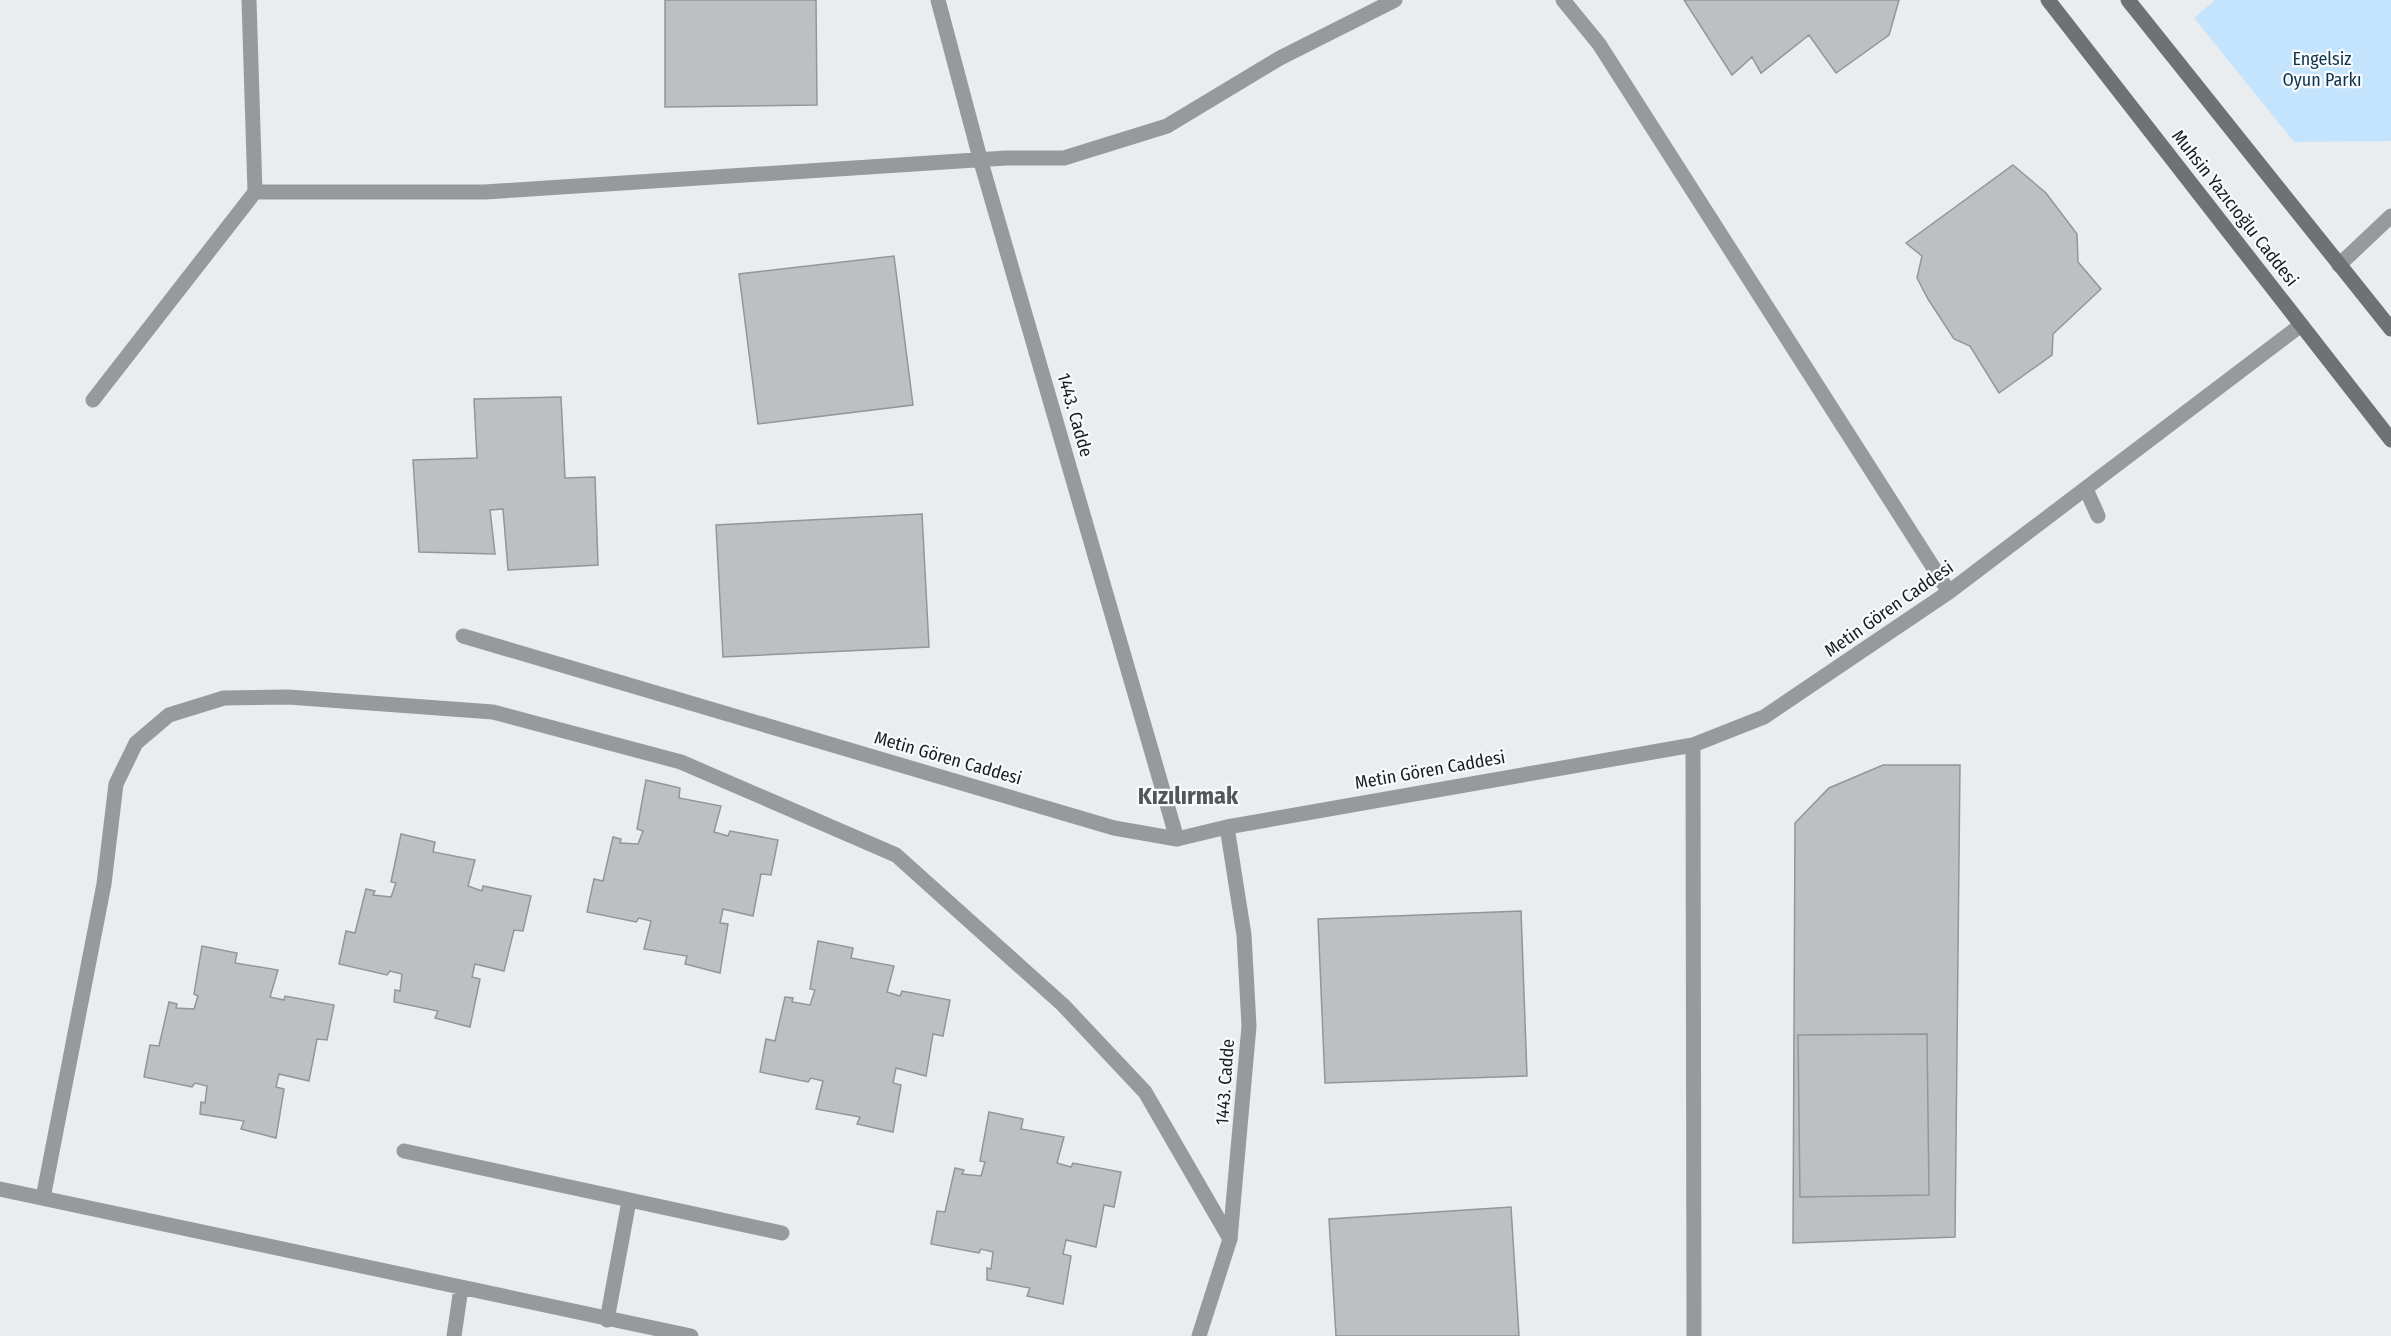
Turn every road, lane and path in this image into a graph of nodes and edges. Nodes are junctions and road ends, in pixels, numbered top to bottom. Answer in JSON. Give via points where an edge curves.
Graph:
{"nodes":[{"id":1,"x":249,"y":0,"type":"edge"},
{"id":2,"x":939,"y":0,"type":"edge"},
{"id":3,"x":1395,"y":0,"type":"edge"},
{"id":4,"x":1563,"y":0,"type":"edge"},
{"id":5,"x":2048,"y":0,"type":"edge"},
{"id":6,"x":2128,"y":0,"type":"edge"},
{"id":7,"x":981,"y":162,"type":"junction"},
{"id":8,"x":255,"y":192,"type":"junction"},
{"id":9,"x":2391,"y":216,"type":"edge"},
{"id":10,"x":2339,"y":265,"type":"junction"},
{"id":11,"x":2301,"y":325,"type":"junction"},
{"id":12,"x":2391,"y":329,"type":"edge"},
{"id":13,"x":93,"y":400,"type":"dead end"},
{"id":14,"x":2391,"y":440,"type":"edge"},
{"id":15,"x":2086,"y":489,"type":"junction"},
{"id":16,"x":2098,"y":516,"type":"dead end"},
{"id":17,"x":1949,"y":592,"type":"junction"},
{"id":18,"x":463,"y":636,"type":"dead end"},
{"id":19,"x":1693,"y":745,"type":"junction"},
{"id":20,"x":1227,"y":827,"type":"junction"},
{"id":21,"x":1177,"y":839,"type":"junction"},
{"id":22,"x":404,"y":1151,"type":"dead end"},
{"id":23,"x":0,"y":1189,"type":"edge"},
{"id":24,"x":43,"y":1198,"type":"junction"},
{"id":25,"x":629,"y":1201,"type":"junction"},
{"id":26,"x":782,"y":1233,"type":"dead end"},
{"id":27,"x":1230,"y":1239,"type":"junction"},
{"id":28,"x":462,"y":1288,"type":"junction"},
{"id":29,"x":607,"y":1320,"type":"junction"},
{"id":30,"x":453,"y":1336,"type":"edge"},
{"id":31,"x":691,"y":1336,"type":"edge"},
{"id":32,"x":1199,"y":1336,"type":"edge"},
{"id":33,"x":1694,"y":1336,"type":"edge"}],
"edges":[{"from":1,"to":8,"type":"street"},
{"from":2,"to":7,"type":"street","name":"1443. Cadde"},
{"from":3,"to":7,"type":"street","via":[[1280,58],[1167,126],[1065,158]]},
{"from":4,"to":17,"type":"street","via":[[1599,44]]},
{"from":5,"to":11,"type":"main road","name":"Muhsin Yazıcıoğlu Caddesi"},
{"from":6,"to":10,"type":"main road"},
{"from":7,"to":8,"type":"street","via":[[485,192]]},
{"from":7,"to":21,"type":"street","name":"1443. Cadde"},
{"from":8,"to":13,"type":"street"},
{"from":9,"to":10,"type":"street"},
{"from":10,"to":12,"type":"main road"},
{"from":11,"to":14,"type":"main road","name":"Muhsin Yazıcıoğlu Caddesi"},
{"from":11,"to":15,"type":"street","name":"Metin Gören Caddesi"},
{"from":15,"to":16,"type":"street"},
{"from":15,"to":17,"type":"street","name":"Metin Gören Caddesi"},
{"from":17,"to":19,"type":"street","name":"Metin Gören Caddesi","via":[[1764,717]]},
{"from":18,"to":21,"type":"street","name":"Metin Gören Caddesi","via":[[1114,828]]},
{"from":19,"to":20,"type":"street","name":"Metin Gören Caddesi"},
{"from":19,"to":33,"type":"street"},
{"from":20,"to":21,"type":"street","name":"Metin Gören Caddesi"},
{"from":20,"to":27,"type":"street","name":"1443. Cadde","via":[[1244,935],[1249,1026]]},
{"from":22,"to":25,"type":"street"},
{"from":23,"to":24,"type":"street"},
{"from":24,"to":27,"type":"street","via":[[104,884],[116,784],[136,743],[169,715],[224,698],[288,698],[493,712],[681,762],[896,855],[1063,1005],[1145,1092]]},
{"from":24,"to":28,"type":"street"},
{"from":25,"to":26,"type":"street"},
{"from":25,"to":29,"type":"street"},
{"from":27,"to":32,"type":"street","name":"1443. Cadde"},
{"from":28,"to":29,"type":"street"},
{"from":28,"to":30,"type":"street"},
{"from":29,"to":31,"type":"street"}]}
